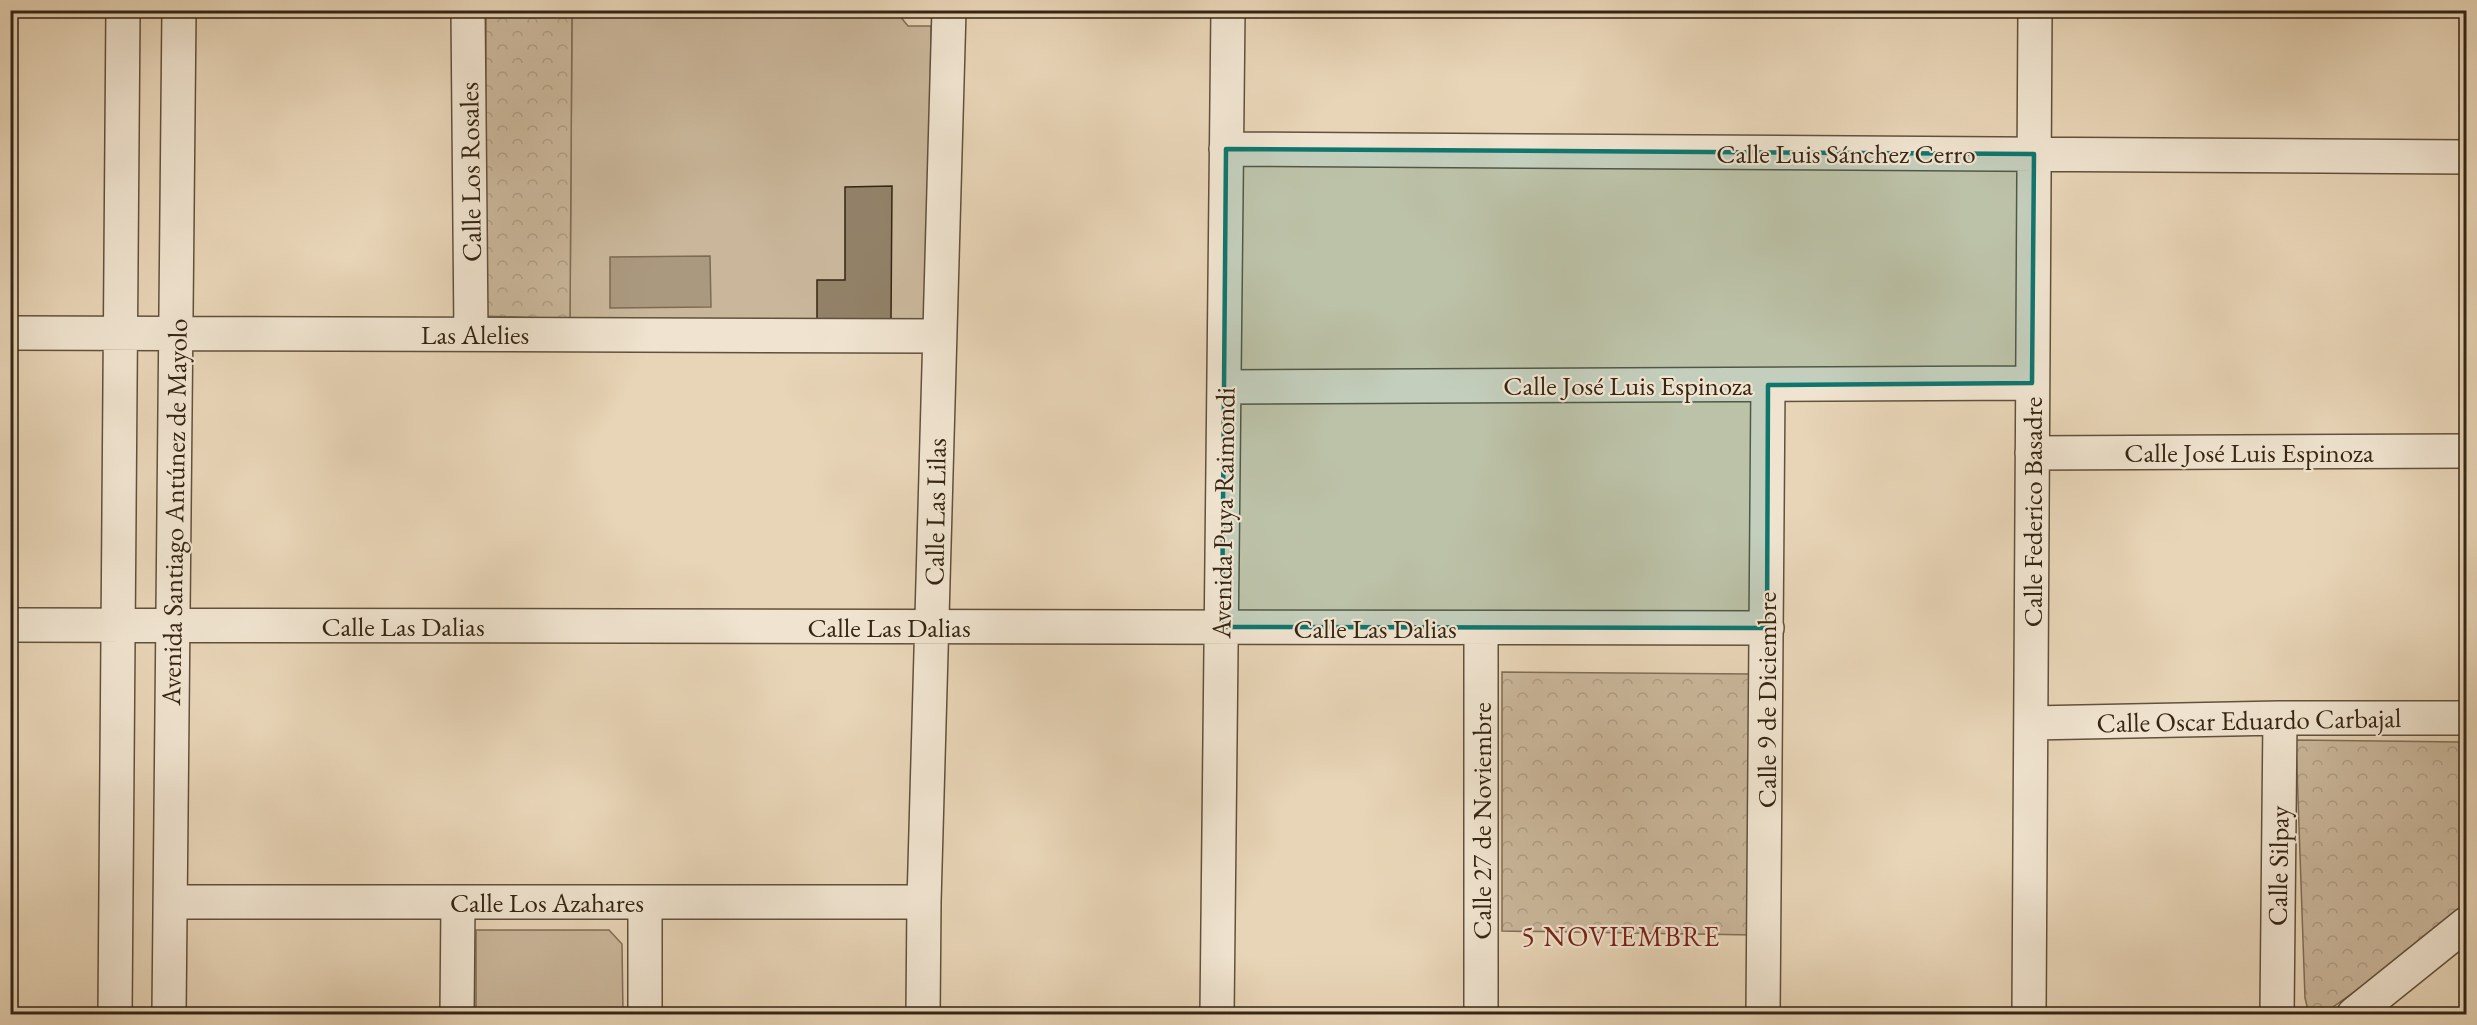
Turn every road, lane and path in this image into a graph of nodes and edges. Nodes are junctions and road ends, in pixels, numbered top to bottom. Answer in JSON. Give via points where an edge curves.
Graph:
{"nodes":[{"id":1,"x":123,"y":10,"type":"edge"},
{"id":2,"x":179,"y":10,"type":"edge"},
{"id":3,"x":468,"y":10,"type":"edge"},
{"id":4,"x":949,"y":10,"type":"edge"},
{"id":5,"x":1228,"y":10,"type":"edge"},
{"id":6,"x":2035,"y":10,"type":"edge"},
{"id":7,"x":1226,"y":148,"type":"junction"},
{"id":8,"x":2034,"y":154,"type":"junction"},
{"id":9,"x":2466,"y":157,"type":"edge"},
{"id":10,"x":10,"y":333,"type":"edge"},
{"id":11,"x":121,"y":333,"type":"junction"},
{"id":12,"x":176,"y":333,"type":"junction"},
{"id":13,"x":471,"y":334,"type":"junction"},
{"id":14,"x":939,"y":336,"type":"junction"},
{"id":15,"x":2032,"y":383,"type":"junction"},
{"id":16,"x":1768,"y":385,"type":"junction"},
{"id":17,"x":1224,"y":387,"type":"junction"},
{"id":18,"x":2466,"y":451,"type":"edge"},
{"id":19,"x":2032,"y":453,"type":"junction"},
{"id":20,"x":10,"y":625,"type":"edge"},
{"id":21,"x":118,"y":625,"type":"junction"},
{"id":22,"x":173,"y":625,"type":"junction"},
{"id":23,"x":932,"y":627,"type":"junction"},
{"id":24,"x":1222,"y":627,"type":"junction"},
{"id":25,"x":1481,"y":628,"type":"junction"},
{"id":26,"x":1767,"y":628,"type":"junction"},
{"id":27,"x":2280,"y":718,"type":"junction"},
{"id":28,"x":2466,"y":718,"type":"edge"},
{"id":29,"x":2031,"y":723,"type":"junction"},
{"id":30,"x":171,"y":902,"type":"junction"},
{"id":31,"x":458,"y":902,"type":"junction"},
{"id":32,"x":645,"y":902,"type":"junction"},
{"id":33,"x":924,"y":902,"type":"junction"},
{"id":34,"x":2466,"y":924,"type":"edge"},
{"id":35,"x":115,"y":1014,"type":"edge"},
{"id":36,"x":169,"y":1014,"type":"edge"},
{"id":37,"x":458,"y":1014,"type":"edge"},
{"id":38,"x":645,"y":1014,"type":"edge"},
{"id":39,"x":923,"y":1014,"type":"edge"},
{"id":40,"x":1217,"y":1014,"type":"edge"},
{"id":41,"x":1481,"y":1014,"type":"edge"},
{"id":42,"x":1763,"y":1014,"type":"edge"},
{"id":43,"x":2029,"y":1014,"type":"edge"},
{"id":44,"x":2277,"y":1014,"type":"edge"},
{"id":45,"x":2354,"y":1014,"type":"edge"}],
"edges":[{"from":1,"to":11,"type":"street","name":"Avenida Santiago Antúnez de Mayolo"},
{"from":2,"to":12,"type":"street","name":"Avenida Santiago Antúnez de Mayolo"},
{"from":3,"to":13,"type":"street","name":"Calle Los Rosales"},
{"from":4,"to":14,"type":"street","name":"Calle Las Lilas"},
{"from":5,"to":7,"type":"street","name":"Avenida Puya Raimondi"},
{"from":6,"to":8,"type":"street","name":"Calle Federico Basadre"},
{"from":7,"to":8,"type":"street","name":"Calle Luis Sánchez Cerro"},
{"from":7,"to":17,"type":"street","name":"Avenida Puya Raimondi"},
{"from":8,"to":9,"type":"street","name":"Calle Luis Sánchez Cerro"},
{"from":8,"to":15,"type":"street","name":"Calle Federico Basadre"},
{"from":10,"to":11,"type":"street","name":"Las Alelies"},
{"from":11,"to":12,"type":"street","name":"Las Alelies"},
{"from":11,"to":21,"type":"street","name":"Avenida Santiago Antúnez de Mayolo"},
{"from":12,"to":13,"type":"street","name":"Las Alelies"},
{"from":12,"to":22,"type":"street","name":"Avenida Santiago Antúnez de Mayolo"},
{"from":13,"to":14,"type":"street","name":"Las Alelies"},
{"from":14,"to":23,"type":"street","name":"Calle Las Lilas"},
{"from":15,"to":16,"type":"street","name":"Calle José Luis Espinoza"},
{"from":15,"to":19,"type":"street","name":"Calle Federico Basadre"},
{"from":16,"to":17,"type":"street","name":"Calle José Luis Espinoza"},
{"from":16,"to":26,"type":"street","name":"Calle 9 de Diciembre"},
{"from":17,"to":24,"type":"street","name":"Avenida Puya Raimondi"},
{"from":18,"to":19,"type":"street","name":"Calle José Luis Espinoza"},
{"from":19,"to":29,"type":"street","name":"Calle Federico Basadre"},
{"from":20,"to":21,"type":"street","name":"Calle Las Dalias"},
{"from":21,"to":22,"type":"street","name":"Calle Las Dalias"},
{"from":21,"to":35,"type":"street","name":"Avenida Santiago Antúnez de Mayolo"},
{"from":22,"to":23,"type":"street","name":"Calle Las Dalias"},
{"from":22,"to":30,"type":"street","name":"Avenida Santiago Antúnez de Mayolo"},
{"from":23,"to":24,"type":"street","name":"Calle Las Dalias"},
{"from":23,"to":33,"type":"street","name":"Calle Las Lilas"},
{"from":24,"to":25,"type":"street","name":"Calle Las Dalias"},
{"from":24,"to":40,"type":"street","name":"Avenida Puya Raimondi"},
{"from":25,"to":26,"type":"street","name":"Calle Las Dalias"},
{"from":25,"to":41,"type":"street","name":"Calle 27 de Noviembre"},
{"from":26,"to":42,"type":"street","name":"Calle 9 de Diciembre"},
{"from":27,"to":28,"type":"street","name":"Calle Oscar Eduardo Carbajal"},
{"from":27,"to":29,"type":"street","name":"Calle Oscar Eduardo Carbajal"},
{"from":27,"to":44,"type":"street","name":"Calle Silpay"},
{"from":29,"to":43,"type":"street","name":"Calle Federico Basadre"},
{"from":30,"to":31,"type":"street","name":"Calle Los Azahares"},
{"from":30,"to":36,"type":"street","name":"Avenida Santiago Antúnez de Mayolo"},
{"from":31,"to":32,"type":"street","name":"Calle Los Azahares"},
{"from":31,"to":37,"type":"street"},
{"from":32,"to":33,"type":"street","name":"Calle Los Azahares"},
{"from":32,"to":38,"type":"street"},
{"from":33,"to":39,"type":"street","name":"Calle Las Lilas"},
{"from":34,"to":45,"type":"street"}]}
